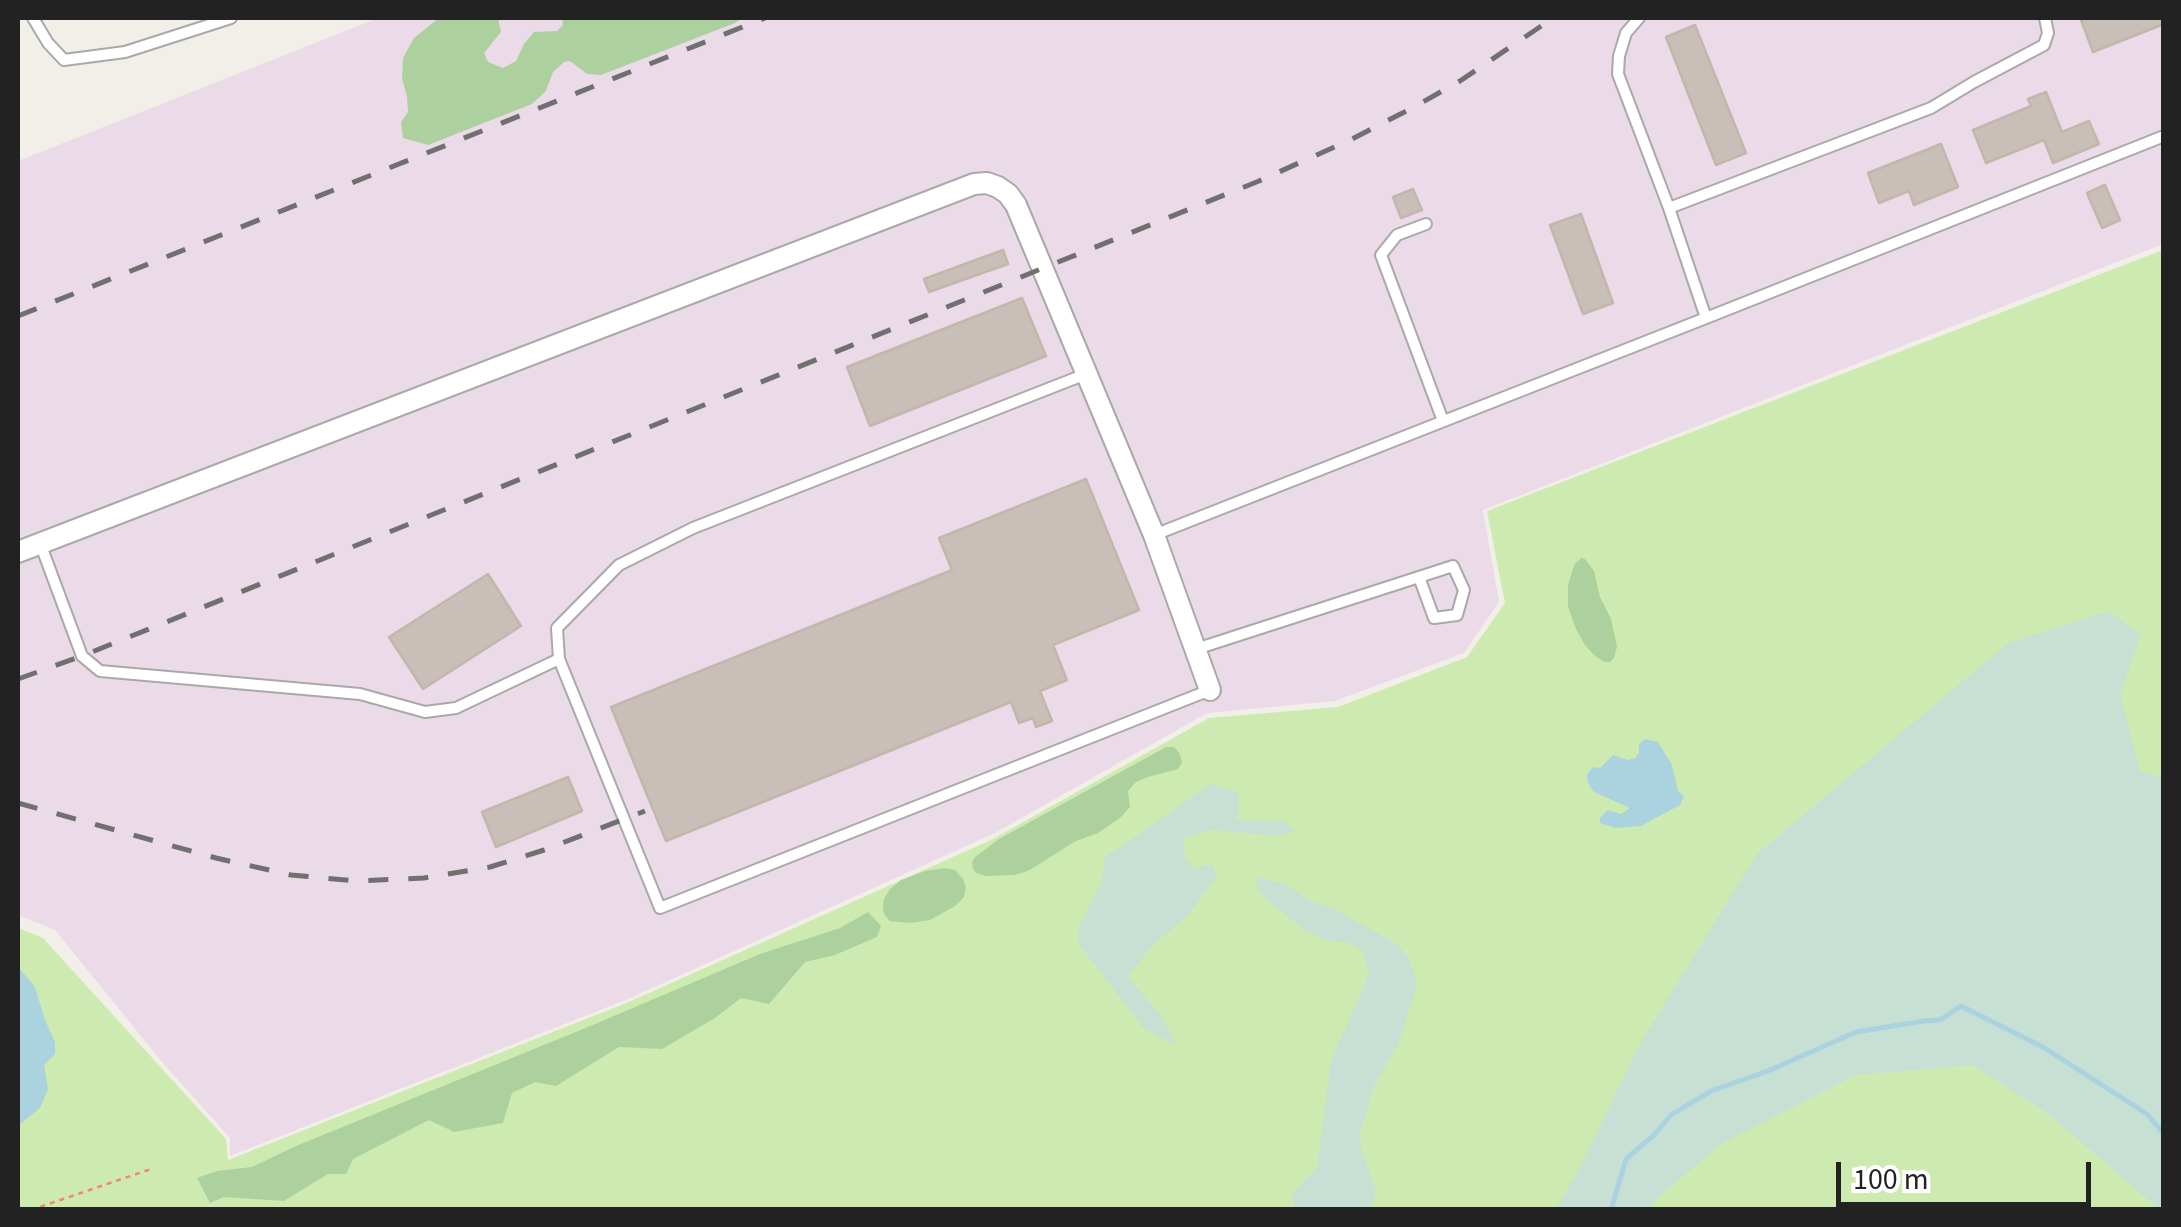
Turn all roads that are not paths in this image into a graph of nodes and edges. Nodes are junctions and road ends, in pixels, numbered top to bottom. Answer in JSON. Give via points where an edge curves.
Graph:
{"nodes":[{"id":1,"x":33,"y":18,"type":"edge"},
{"id":2,"x":230,"y":18,"type":"edge"},
{"id":3,"x":1639,"y":18,"type":"edge"},
{"id":4,"x":2045,"y":18,"type":"edge"},
{"id":5,"x":2164,"y":136,"type":"edge"},
{"id":6,"x":1669,"y":208,"type":"junction"},
{"id":7,"x":1426,"y":224,"type":"dead end"},
{"id":8,"x":1706,"y":318,"type":"junction"},
{"id":9,"x":1086,"y":374,"type":"junction"},
{"id":10,"x":1444,"y":421,"type":"junction"},
{"id":11,"x":1154,"y":534,"type":"junction"},
{"id":12,"x":40,"y":543,"type":"junction"},
{"id":13,"x":18,"y":552,"type":"edge"},
{"id":14,"x":1418,"y":577,"type":"junction"},
{"id":15,"x":1195,"y":649,"type":"junction"},
{"id":16,"x":558,"y":659,"type":"junction"},
{"id":17,"x":1210,"y":690,"type":"joint"}],
"edges":[{"from":1,"to":2,"type":"lane","via":[[64,60],[125,52]]},
{"from":3,"to":6,"type":"lane","via":[[1626,33],[1618,74]]},
{"from":4,"to":6,"type":"lane","via":[[2044,45],[1931,108]]},
{"from":5,"to":8,"type":"lane"},
{"from":6,"to":8,"type":"lane"},
{"from":7,"to":10,"type":"lane","via":[[1397,235],[1381,255]]},
{"from":8,"to":10,"type":"lane"},
{"from":9,"to":11,"type":"street"},
{"from":9,"to":12,"type":"street","via":[[1016,205],[998,187],[974,184]]},
{"from":9,"to":16,"type":"lane","via":[[693,528],[619,565],[557,628]]},
{"from":10,"to":11,"type":"lane"},
{"from":11,"to":15,"type":"street"},
{"from":12,"to":13,"type":"street"},
{"from":12,"to":16,"type":"lane","via":[[82,656],[100,671],[360,694],[426,712],[456,708]]},
{"from":14,"to":14,"type":"lane","via":[[1453,566],[1464,590],[1457,616],[1434,618]]},
{"from":14,"to":15,"type":"lane"},
{"from":15,"to":17,"type":"street"},
{"from":16,"to":17,"type":"lane","via":[[660,908]]}]}
